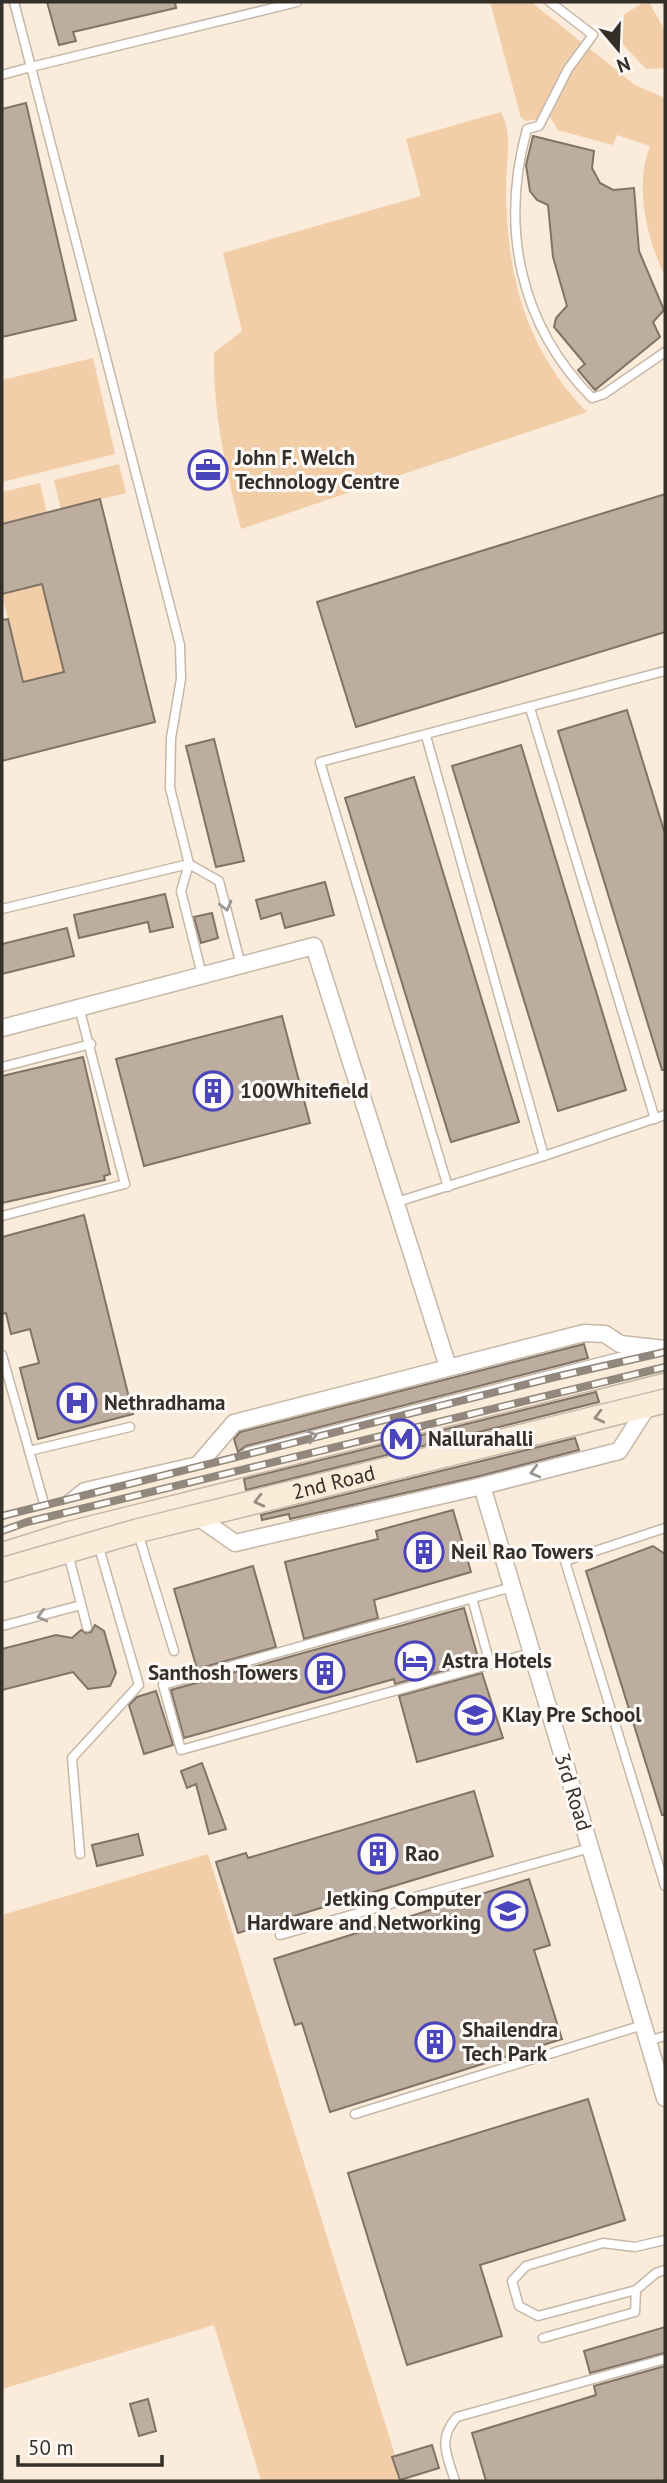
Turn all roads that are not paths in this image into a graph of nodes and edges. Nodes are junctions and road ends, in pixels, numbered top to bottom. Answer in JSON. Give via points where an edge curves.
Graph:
{"nodes":[{"id":1,"x":14,"y":2,"type":"edge"},
{"id":2,"x":296,"y":2,"type":"edge"},
{"id":3,"x":550,"y":2,"type":"edge"},
{"id":4,"x":278,"y":4,"type":"edge"},
{"id":5,"x":31,"y":67,"type":"junction"},
{"id":6,"x":2,"y":75,"type":"edge"},
{"id":7,"x":665,"y":352,"type":"edge"},
{"id":8,"x":665,"y":671,"type":"edge"},
{"id":9,"x":530,"y":708,"type":"junction"},
{"id":10,"x":426,"y":736,"type":"junction"},
{"id":11,"x":190,"y":864,"type":"junction"},
{"id":12,"x":2,"y":909,"type":"edge"},
{"id":13,"x":241,"y":965,"type":"junction"},
{"id":14,"x":202,"y":975,"type":"junction"},
{"id":15,"x":79,"y":1007,"type":"junction"},
{"id":16,"x":2,"y":1028,"type":"edge"},
{"id":17,"x":91,"y":1044,"type":"junction"},
{"id":18,"x":2,"y":1067,"type":"edge"},
{"id":19,"x":665,"y":1115,"type":"edge"},
{"id":20,"x":655,"y":1119,"type":"junction"},
{"id":21,"x":544,"y":1156,"type":"junction"},
{"id":22,"x":448,"y":1187,"type":"junction"},
{"id":23,"x":397,"y":1202,"type":"junction"},
{"id":24,"x":2,"y":1216,"type":"edge"},
{"id":25,"x":662,"y":1352,"type":"edge"},
{"id":26,"x":2,"y":1355,"type":"edge"},
{"id":27,"x":448,"y":1367,"type":"junction"},
{"id":28,"x":657,"y":1402,"type":"edge"},
{"id":29,"x":130,"y":1427,"type":"dead end"},
{"id":30,"x":29,"y":1451,"type":"junction"},
{"id":31,"x":238,"y":1455,"type":"dead end"},
{"id":32,"x":482,"y":1486,"type":"junction"},
{"id":33,"x":54,"y":1512,"type":"junction"},
{"id":34,"x":198,"y":1517,"type":"junction"},
{"id":35,"x":665,"y":1528,"type":"edge"},
{"id":36,"x":2,"y":1529,"type":"edge"},
{"id":37,"x":137,"y":1531,"type":"junction"},
{"id":38,"x":97,"y":1541,"type":"junction"},
{"id":39,"x":67,"y":1551,"type":"junction"},
{"id":40,"x":2,"y":1570,"type":"edge"},
{"id":41,"x":512,"y":1587,"type":"junction"},
{"id":42,"x":472,"y":1598,"type":"junction"},
{"id":43,"x":81,"y":1605,"type":"junction"},
{"id":44,"x":2,"y":1626,"type":"edge"},
{"id":45,"x":87,"y":1627,"type":"dead end"},
{"id":46,"x":481,"y":1632,"type":"junction"},
{"id":47,"x":471,"y":1634,"type":"dead end"},
{"id":48,"x":174,"y":1651,"type":"dead end"},
{"id":49,"x":531,"y":1653,"type":"junction"},
{"id":50,"x":490,"y":1664,"type":"junction"},
{"id":51,"x":590,"y":1848,"type":"junction"},
{"id":52,"x":80,"y":1854,"type":"dead end"},
{"id":53,"x":665,"y":1886,"type":"edge"},
{"id":54,"x":280,"y":1935,"type":"dead end"},
{"id":55,"x":646,"y":2033,"type":"junction"},
{"id":56,"x":665,"y":2036,"type":"edge"},
{"id":57,"x":665,"y":2098,"type":"edge"},
{"id":58,"x":355,"y":2114,"type":"dead end"},
{"id":59,"x":665,"y":2240,"type":"edge"},
{"id":60,"x":665,"y":2270,"type":"edge"},
{"id":61,"x":636,"y":2290,"type":"junction"},
{"id":62,"x":542,"y":2338,"type":"dead end"},
{"id":63,"x":665,"y":2360,"type":"edge"},
{"id":64,"x":455,"y":2481,"type":"edge"}],
"edges":[{"from":1,"to":5,"type":"lane"},
{"from":2,"to":4,"type":"lane"},
{"from":3,"to":7,"type":"lane","via":[[593,35],[568,69],[539,126],[527,129],[521,150],[514,219],[528,299],[557,357],[592,398]]},
{"from":4,"to":5,"type":"lane"},
{"from":5,"to":6,"type":"lane"},
{"from":5,"to":11,"type":"lane","via":[[180,645],[181,679],[169,780]]},
{"from":8,"to":9,"type":"lane"},
{"from":9,"to":10,"type":"lane"},
{"from":9,"to":20,"type":"lane"},
{"from":10,"to":21,"type":"lane"},
{"from":10,"to":22,"type":"lane","via":[[320,762]]},
{"from":11,"to":12,"type":"lane"},
{"from":11,"to":13,"type":"lane","one_way":true,"via":[[219,881]]},
{"from":11,"to":14,"type":"lane","via":[[181,891]]},
{"from":13,"to":14,"type":"street"},
{"from":13,"to":23,"type":"street","via":[[314,946]]},
{"from":14,"to":15,"type":"street"},
{"from":15,"to":16,"type":"street"},
{"from":15,"to":17,"type":"lane"},
{"from":17,"to":18,"type":"lane"},
{"from":17,"to":24,"type":"lane","via":[[125,1184]]},
{"from":19,"to":20,"type":"lane"},
{"from":20,"to":21,"type":"lane"},
{"from":21,"to":22,"type":"lane"},
{"from":22,"to":23,"type":"lane"},
{"from":23,"to":27,"type":"street"},
{"from":25,"to":27,"type":"street","via":[[620,1343],[605,1334],[584,1333]]},
{"from":31,"to":25,"type":"lane","one_way":true},
{"from":25,"to":33,"type":"main road","name":"2nd Road"},
{"from":26,"to":30,"type":"lane"},
{"from":27,"to":33,"type":"street","via":[[234,1423],[205,1463],[85,1491]]},
{"from":28,"to":32,"type":"street","one_way":true,"via":[[619,1451]]},
{"from":28,"to":34,"type":"main road","name":"2nd Road","one_way":true},
{"from":29,"to":30,"type":"lane"},
{"from":30,"to":33,"type":"lane"},
{"from":32,"to":34,"type":"street","via":[[235,1543]]},
{"from":32,"to":41,"type":"street","name":"3rd Road"},
{"from":33,"to":36,"type":"main road","name":"2nd Road"},
{"from":34,"to":37,"type":"main road","name":"2nd Road"},
{"from":35,"to":53,"type":"lane","via":[[565,1561]]},
{"from":37,"to":38,"type":"main road","name":"2nd Road"},
{"from":37,"to":48,"type":"lane"},
{"from":38,"to":39,"type":"main road","name":"2nd Road"},
{"from":38,"to":52,"type":"lane","via":[[139,1685],[72,1758]]},
{"from":39,"to":40,"type":"main road","name":"2nd Road"},
{"from":39,"to":43,"type":"lane"},
{"from":41,"to":42,"type":"lane"},
{"from":41,"to":49,"type":"street","name":"3rd Road"},
{"from":42,"to":46,"type":"lane"},
{"from":42,"to":50,"type":"lane","via":[[163,1685],[181,1750]]},
{"from":43,"to":44,"type":"lane","one_way":true},
{"from":43,"to":45,"type":"lane"},
{"from":46,"to":47,"type":"lane"},
{"from":46,"to":50,"type":"lane"},
{"from":49,"to":50,"type":"lane"},
{"from":49,"to":51,"type":"street","name":"3rd Road"},
{"from":51,"to":54,"type":"lane"},
{"from":51,"to":55,"type":"street","name":"3rd Road"},
{"from":55,"to":56,"type":"lane"},
{"from":55,"to":57,"type":"street","name":"3rd Road"},
{"from":55,"to":58,"type":"lane"},
{"from":59,"to":61,"type":"lane","via":[[635,2247],[603,2242],[526,2266],[512,2281],[519,2306],[538,2316]]},
{"from":60,"to":61,"type":"lane"},
{"from":61,"to":62,"type":"lane","via":[[635,2312]]},
{"from":63,"to":64,"type":"lane","via":[[457,2417],[446,2429],[445,2447]]}]}
